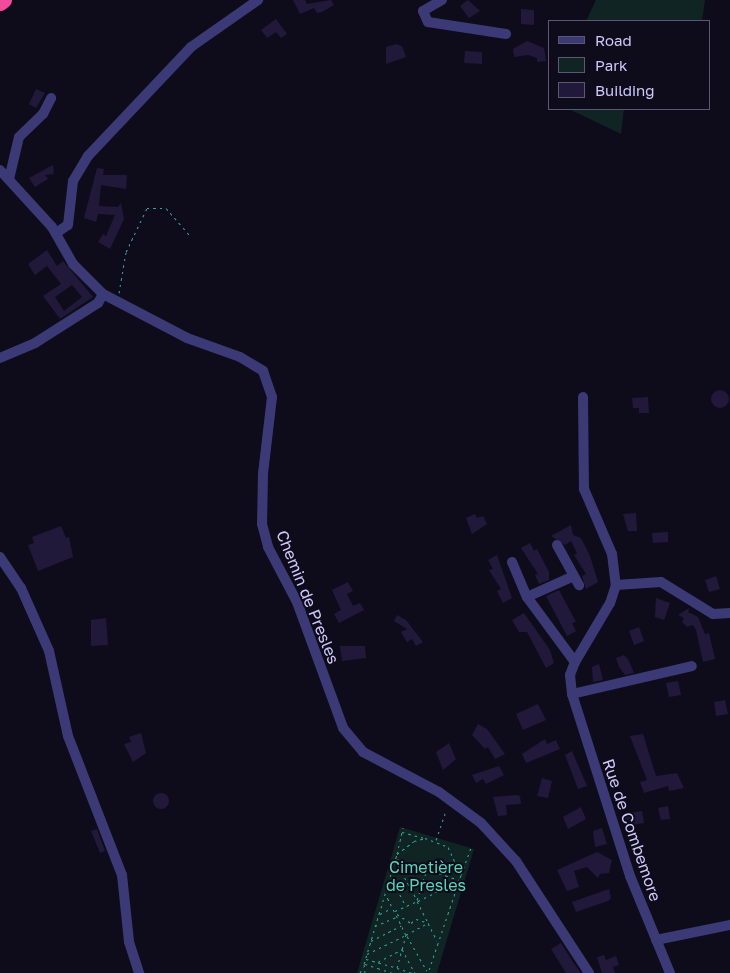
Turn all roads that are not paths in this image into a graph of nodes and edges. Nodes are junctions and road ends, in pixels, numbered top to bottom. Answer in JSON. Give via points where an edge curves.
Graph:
{"nodes":[{"id":1,"x":4,"y":0,"type":"edge"},
{"id":2,"x":258,"y":0,"type":"edge"},
{"id":3,"x":442,"y":0,"type":"edge"},
{"id":4,"x":0,"y":3,"type":"edge"},
{"id":5,"x":506,"y":34,"type":"dead end"},
{"id":6,"x":51,"y":98,"type":"dead end"},
{"id":7,"x":0,"y":170,"type":"edge"},
{"id":8,"x":9,"y":179,"type":"junction"},
{"id":9,"x":56,"y":233,"type":"junction"},
{"id":10,"x":103,"y":294,"type":"junction"},
{"id":11,"x":0,"y":358,"type":"edge"},
{"id":12,"x":583,"y":397,"type":"dead end"},
{"id":13,"x":556,"y":545,"type":"dead end"},
{"id":14,"x":0,"y":557,"type":"edge"},
{"id":15,"x":512,"y":562,"type":"dead end"},
{"id":16,"x":616,"y":584,"type":"junction"},
{"id":17,"x":527,"y":597,"type":"junction"},
{"id":18,"x":730,"y":613,"type":"edge"},
{"id":19,"x":575,"y":662,"type":"junction"},
{"id":20,"x":692,"y":666,"type":"dead end"},
{"id":21,"x":572,"y":694,"type":"junction"},
{"id":22,"x":730,"y":925,"type":"edge"},
{"id":23,"x":656,"y":940,"type":"junction"},
{"id":24,"x":139,"y":973,"type":"edge"},
{"id":25,"x":590,"y":973,"type":"edge"},
{"id":26,"x":670,"y":973,"type":"edge"}],
"edges":[{"from":1,"to":4,"type":"highway"},
{"from":2,"to":9,"type":"street","via":[[191,47],[88,156],[73,182],[68,225]]},
{"from":3,"to":5,"type":"street","via":[[424,11],[428,22]]},
{"from":6,"to":8,"type":"street","via":[[43,114],[19,137]]},
{"from":7,"to":8,"type":"street","name":"Chemin de Presles"},
{"from":8,"to":9,"type":"street","name":"Chemin de Presles"},
{"from":9,"to":10,"type":"street","name":"Chemin de Presles","via":[[73,264]]},
{"from":10,"to":11,"type":"street","via":[[98,303],[35,343]]},
{"from":10,"to":25,"type":"street","name":"Chemin de Presles","via":[[187,338],[240,357],[263,371],[272,397],[263,474],[262,524],[268,547],[296,602],[343,728],[363,752],[450,799],[481,823],[516,862]]},
{"from":12,"to":16,"type":"street","name":"Rue de Combemore","via":[[584,489],[612,554]]},
{"from":13,"to":17,"type":"street","via":[[576,580]]},
{"from":14,"to":24,"type":"street","via":[[21,588],[49,651],[68,736],[122,875],[129,942]]},
{"from":15,"to":17,"type":"street"},
{"from":16,"to":18,"type":"street","via":[[661,582],[713,614]]},
{"from":16,"to":19,"type":"street","name":"Rue de Combemore","via":[[610,603]]},
{"from":17,"to":19,"type":"street"},
{"from":19,"to":21,"type":"street","name":"Rue de Combemore","via":[[570,676]]},
{"from":20,"to":21,"type":"street"},
{"from":21,"to":23,"type":"street","name":"Rue de Combemore","via":[[630,876]]},
{"from":22,"to":23,"type":"street"},
{"from":23,"to":26,"type":"street","name":"Rue de Combemore"}]}
